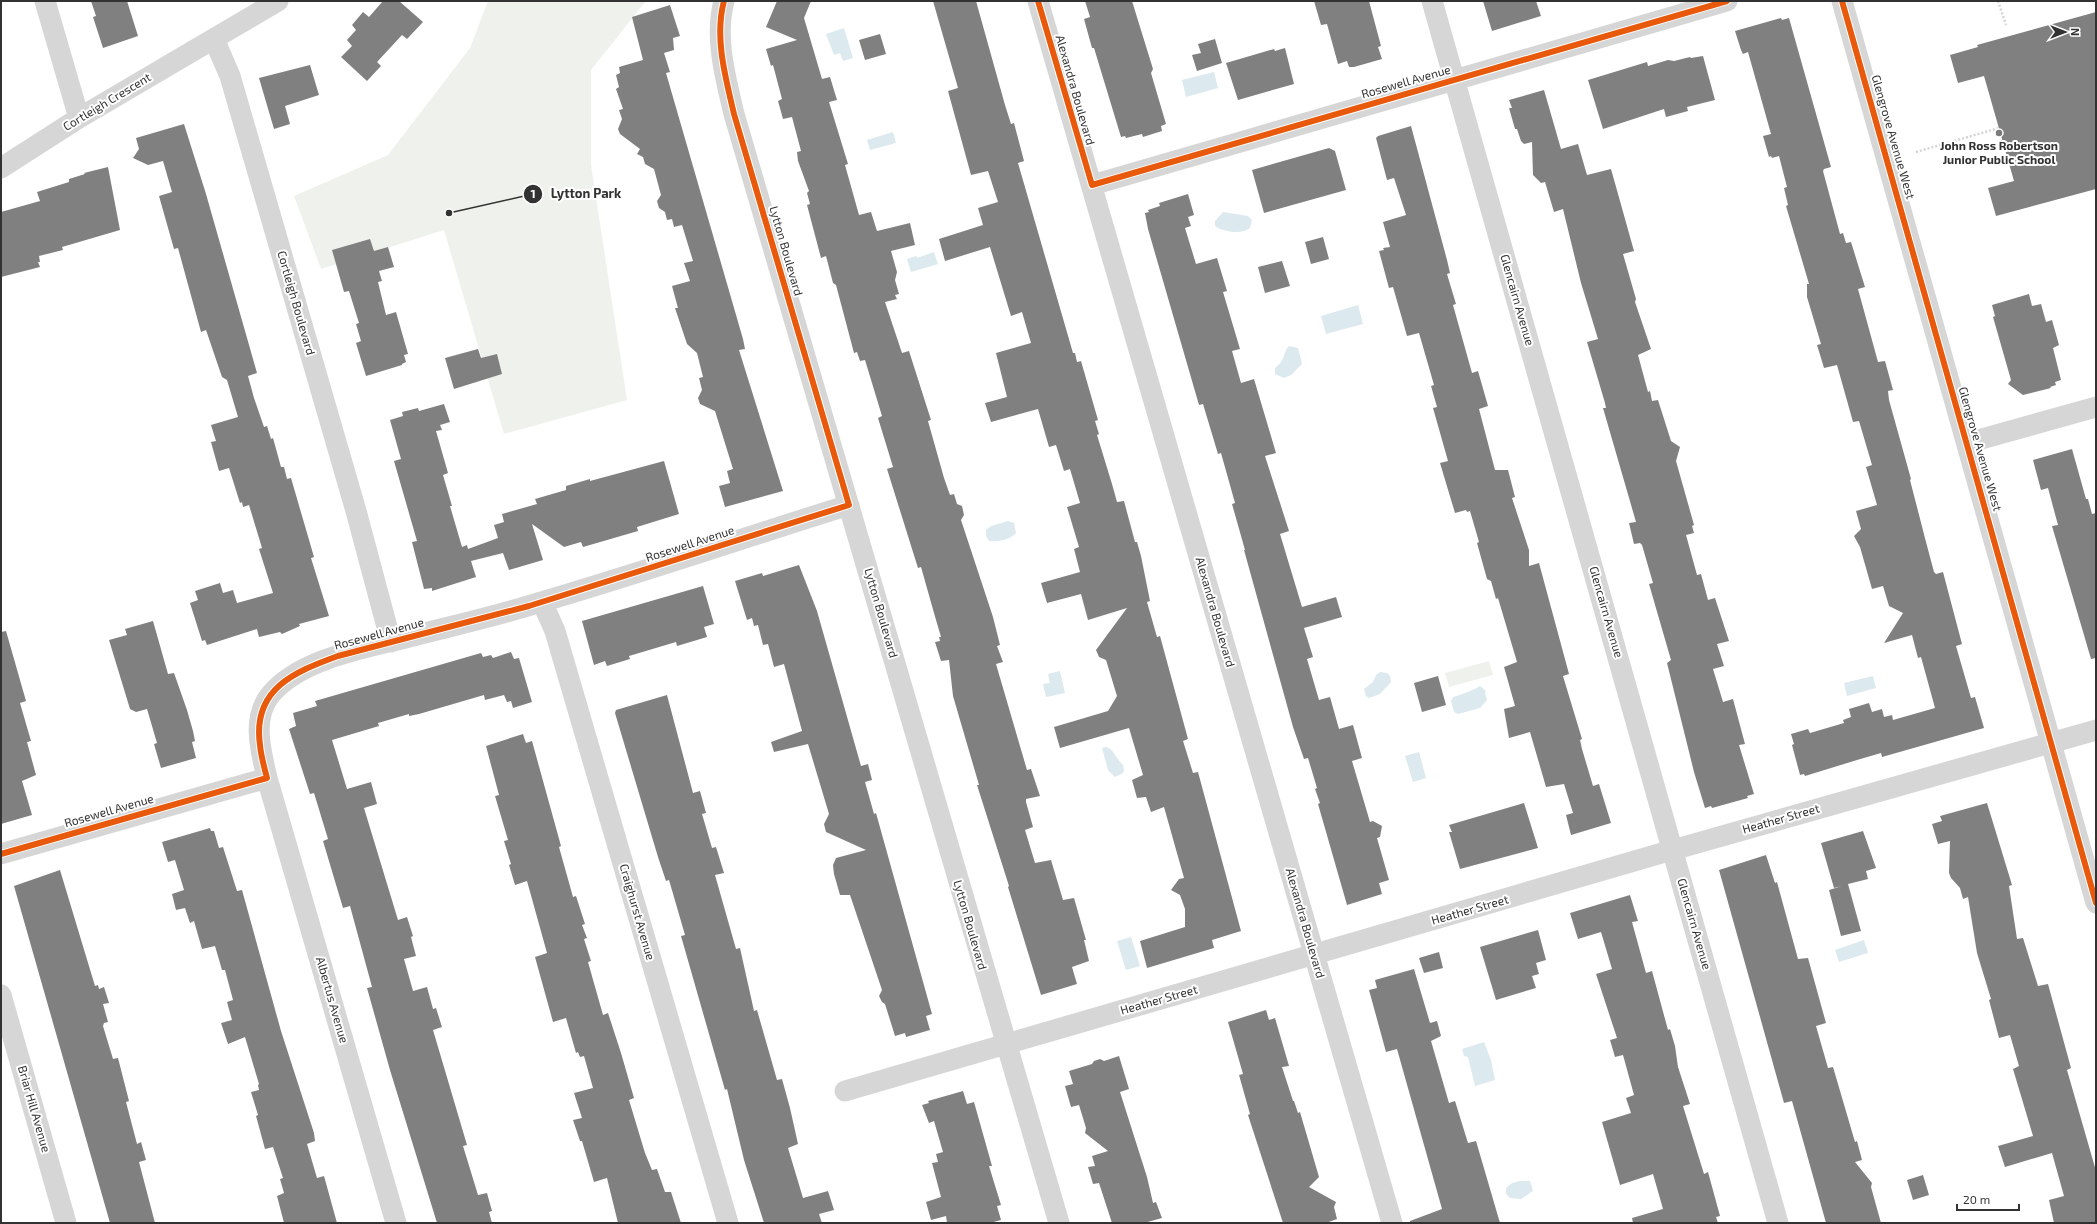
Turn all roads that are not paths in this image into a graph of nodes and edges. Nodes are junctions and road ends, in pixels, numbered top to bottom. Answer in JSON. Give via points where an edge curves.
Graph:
{"nodes":[{"id":1,"x":45,"y":1,"type":"edge"},
{"id":2,"x":278,"y":1,"type":"edge"},
{"id":3,"x":724,"y":1,"type":"edge"},
{"id":4,"x":1038,"y":1,"type":"edge"},
{"id":5,"x":1432,"y":1,"type":"edge"},
{"id":6,"x":1727,"y":1,"type":"edge"},
{"id":7,"x":1842,"y":1,"type":"edge"},
{"id":8,"x":214,"y":39,"type":"junction"},
{"id":9,"x":1454,"y":80,"type":"junction"},
{"id":10,"x":79,"y":118,"type":"junction"},
{"id":11,"x":1,"y":168,"type":"edge"},
{"id":12,"x":1092,"y":185,"type":"junction"},
{"id":13,"x":2096,"y":407,"type":"edge"},
{"id":14,"x":1967,"y":443,"type":"junction"},
{"id":15,"x":849,"y":505,"type":"junction"},
{"id":16,"x":542,"y":602,"type":"junction"},
{"id":17,"x":391,"y":642,"type":"junction"},
{"id":18,"x":2096,"y":730,"type":"edge"},
{"id":19,"x":2052,"y":742,"type":"junction"},
{"id":20,"x":267,"y":778,"type":"junction"},
{"id":21,"x":1673,"y":850,"type":"junction"},
{"id":22,"x":1,"y":854,"type":"edge"},
{"id":23,"x":2096,"y":902,"type":"edge"},
{"id":24,"x":1314,"y":955,"type":"junction"},
{"id":25,"x":1,"y":994,"type":"edge"},
{"id":26,"x":1007,"y":1044,"type":"junction"},
{"id":27,"x":845,"y":1091,"type":"dead end"},
{"id":28,"x":66,"y":1223,"type":"edge"},
{"id":29,"x":396,"y":1223,"type":"edge"},
{"id":30,"x":728,"y":1223,"type":"edge"},
{"id":31,"x":1059,"y":1223,"type":"edge"},
{"id":32,"x":1392,"y":1223,"type":"edge"},
{"id":33,"x":1778,"y":1223,"type":"edge"}],
"edges":[{"from":1,"to":10,"type":"street"},
{"from":2,"to":8,"type":"street"},
{"from":3,"to":15,"type":"street","name":"Lytton Boulevard","via":[[720,36],[724,70],[734,114]]},
{"from":4,"to":12,"type":"street","name":"Alexandra Boulevard"},
{"from":5,"to":9,"type":"street","name":"Glencairn Avenue"},
{"from":6,"to":9,"type":"street","name":"Rosewell Avenue"},
{"from":7,"to":14,"type":"street","name":"Glengrove Avenue West"},
{"from":8,"to":10,"type":"street","name":"Cortleigh Crescent"},
{"from":8,"to":17,"type":"street","name":"Cortleigh Boulevard","via":[[232,84],[356,511]]},
{"from":9,"to":12,"type":"street","name":"Rosewell Avenue"},
{"from":9,"to":21,"type":"street","name":"Glencairn Avenue"},
{"from":10,"to":11,"type":"street","name":"Cortleigh Crescent"},
{"from":12,"to":24,"type":"street","name":"Alexandra Boulevard"},
{"from":13,"to":14,"type":"street"},
{"from":14,"to":19,"type":"street","name":"Glengrove Avenue West"},
{"from":15,"to":16,"type":"street","name":"Rosewell Avenue"},
{"from":15,"to":26,"type":"street","name":"Lytton Boulevard"},
{"from":16,"to":17,"type":"street","name":"Rosewell Avenue"},
{"from":16,"to":30,"type":"street","name":"Craighurst Avenue","via":[[555,631]]},
{"from":17,"to":20,"type":"street","name":"Rosewell Avenue","via":[[308,667],[289,678],[270,695],[261,710],[259,730]]},
{"from":18,"to":19,"type":"street","name":"Heather Street"},
{"from":19,"to":21,"type":"street","name":"Heather Street"},
{"from":19,"to":23,"type":"street","name":"Glengrove Avenue West"},
{"from":20,"to":22,"type":"street","name":"Rosewell Avenue"},
{"from":20,"to":29,"type":"street","name":"Albertus Avenue"},
{"from":21,"to":24,"type":"street","name":"Heather Street"},
{"from":21,"to":33,"type":"street","name":"Glencairn Avenue"},
{"from":24,"to":26,"type":"street","name":"Heather Street"},
{"from":24,"to":32,"type":"street","name":"Alexandra Boulevard"},
{"from":25,"to":28,"type":"street","name":"Briar Hill Avenue"},
{"from":26,"to":27,"type":"street","name":"Heather Street"},
{"from":26,"to":31,"type":"street","name":"Lytton Boulevard"}]}
